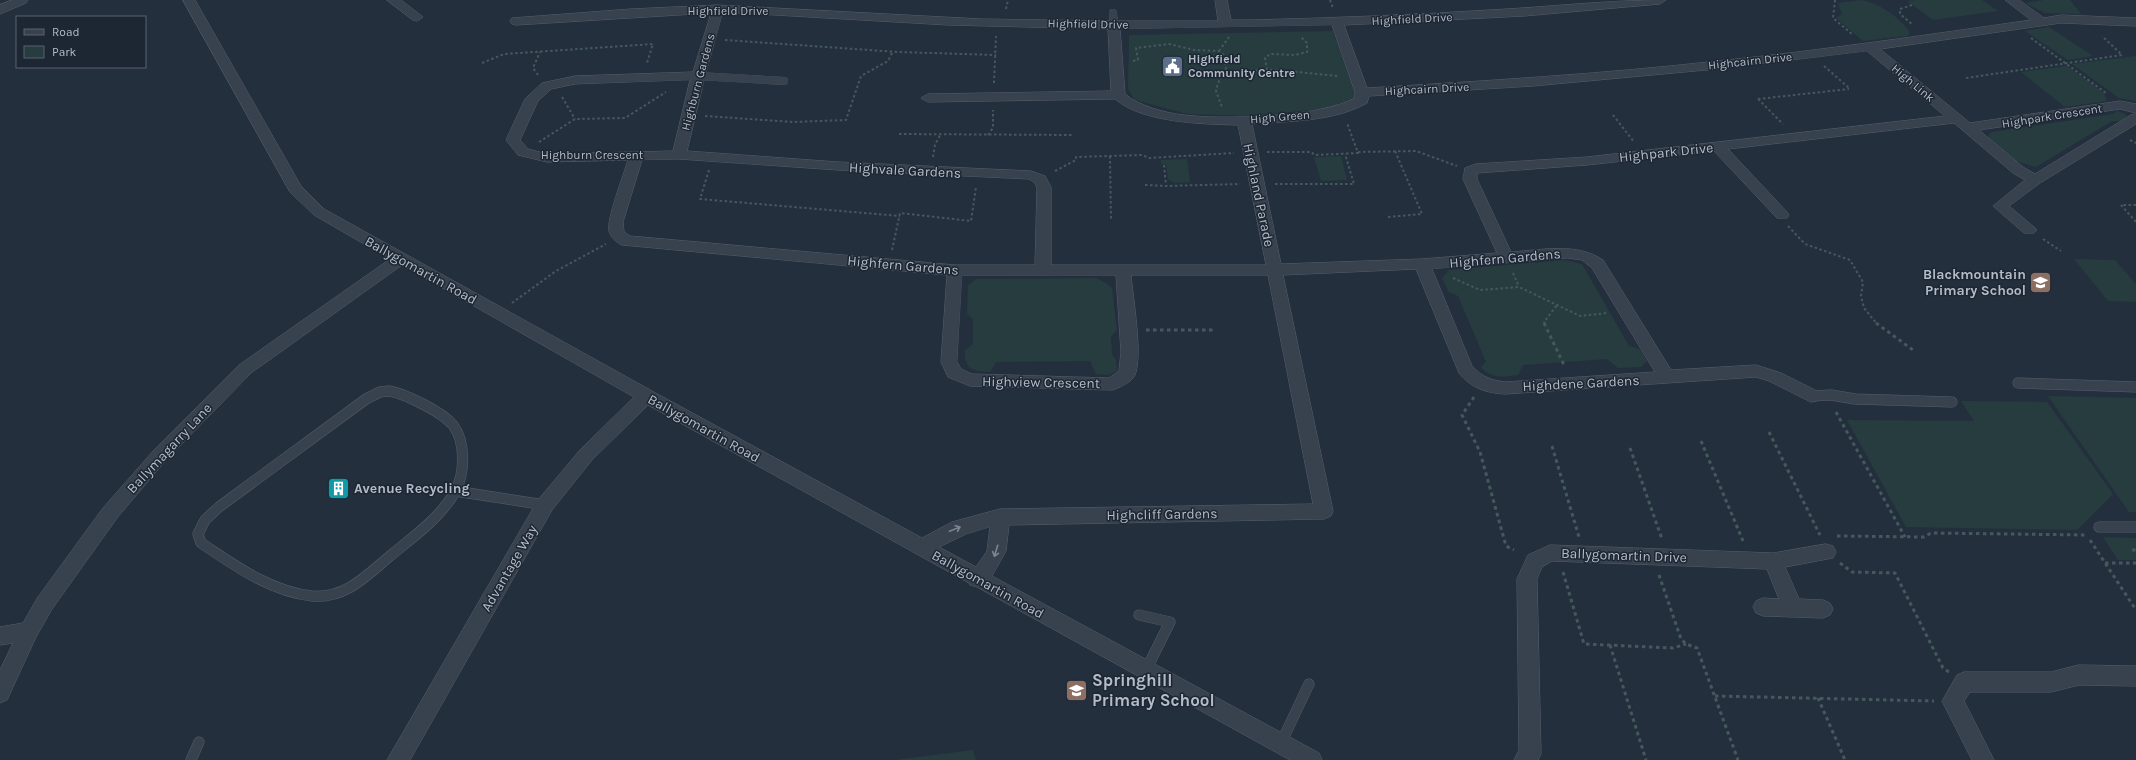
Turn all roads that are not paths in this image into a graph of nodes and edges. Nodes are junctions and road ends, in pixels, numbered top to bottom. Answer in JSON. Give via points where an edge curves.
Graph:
{"nodes":[{"id":1,"x":22,"y":0,"type":"edge"},
{"id":2,"x":189,"y":0,"type":"edge"},
{"id":3,"x":393,"y":0,"type":"edge"},
{"id":4,"x":646,"y":0,"type":"edge"},
{"id":5,"x":1222,"y":0,"type":"edge"},
{"id":6,"x":1660,"y":0,"type":"edge"},
{"id":7,"x":2011,"y":0,"type":"edge"},
{"id":8,"x":718,"y":9,"type":"junction"},
{"id":9,"x":0,"y":10,"type":"edge"},
{"id":10,"x":644,"y":13,"type":"junction"},
{"id":11,"x":417,"y":18,"type":"dead end"},
{"id":12,"x":1113,"y":19,"type":"junction"},
{"id":13,"x":516,"y":21,"type":"dead end"},
{"id":14,"x":1337,"y":22,"type":"junction"},
{"id":15,"x":2042,"y":22,"type":"junction"},
{"id":16,"x":2136,"y":22,"type":"edge"},
{"id":17,"x":1225,"y":23,"type":"junction"},
{"id":18,"x":1870,"y":47,"type":"junction"},
{"id":19,"x":694,"y":76,"type":"junction"},
{"id":20,"x":784,"y":81,"type":"dead end"},
{"id":21,"x":1360,"y":86,"type":"junction"},
{"id":22,"x":1118,"y":95,"type":"junction"},
{"id":23,"x":928,"y":98,"type":"dead end"},
{"id":24,"x":2136,"y":109,"type":"edge"},
{"id":25,"x":2136,"y":118,"type":"edge"},
{"id":26,"x":1956,"y":119,"type":"junction"},
{"id":27,"x":1244,"y":121,"type":"junction"},
{"id":28,"x":1967,"y":128,"type":"junction"},
{"id":29,"x":1718,"y":147,"type":"junction"},
{"id":30,"x":637,"y":155,"type":"junction"},
{"id":31,"x":679,"y":155,"type":"junction"},
{"id":32,"x":2035,"y":180,"type":"junction"},
{"id":33,"x":1782,"y":209,"type":"road end"},
{"id":34,"x":2029,"y":230,"type":"road end"},
{"id":35,"x":1506,"y":257,"type":"junction"},
{"id":36,"x":400,"y":259,"type":"junction"},
{"id":37,"x":1422,"y":264,"type":"junction"},
{"id":38,"x":1043,"y":269,"type":"junction"},
{"id":39,"x":955,"y":270,"type":"junction"},
{"id":40,"x":1122,"y":270,"type":"junction"},
{"id":41,"x":1276,"y":270,"type":"junction"},
{"id":42,"x":1667,"y":378,"type":"junction"},
{"id":43,"x":2018,"y":383,"type":"dead end"},
{"id":44,"x":2136,"y":387,"type":"edge"},
{"id":45,"x":646,"y":396,"type":"junction"},
{"id":46,"x":1811,"y":396,"type":"joint"},
{"id":47,"x":1952,"y":402,"type":"dead end"},
{"id":48,"x":455,"y":491,"type":"junction"},
{"id":49,"x":545,"y":505,"type":"junction"},
{"id":50,"x":1000,"y":517,"type":"junction"},
{"id":51,"x":2099,"y":527,"type":"dead end"},
{"id":52,"x":2136,"y":527,"type":"edge"},
{"id":53,"x":1828,"y":542,"type":"road end"},
{"id":54,"x":921,"y":548,"type":"junction"},
{"id":55,"x":1773,"y":561,"type":"junction"},
{"id":56,"x":977,"y":579,"type":"junction"},
{"id":57,"x":1763,"y":607,"type":"dead end"},
{"id":58,"x":1793,"y":608,"type":"junction"},
{"id":59,"x":1823,"y":609,"type":"dead end"},
{"id":60,"x":1139,"y":615,"type":"dead end"},
{"id":61,"x":29,"y":631,"type":"junction"},
{"id":62,"x":0,"y":636,"type":"edge"},
{"id":63,"x":1146,"y":670,"type":"junction"},
{"id":64,"x":2136,"y":676,"type":"edge"},
{"id":65,"x":1310,"y":684,"type":"dead end"},
{"id":66,"x":0,"y":693,"type":"edge"},
{"id":67,"x":199,"y":742,"type":"dead end"},
{"id":68,"x":1282,"y":743,"type":"junction"},
{"id":69,"x":191,"y":760,"type":"edge"},
{"id":70,"x":398,"y":760,"type":"edge"},
{"id":71,"x":1311,"y":760,"type":"edge"},
{"id":72,"x":1525,"y":760,"type":"edge"},
{"id":73,"x":1983,"y":760,"type":"edge"}],
"edges":[{"from":1,"to":9,"type":"street"},
{"from":2,"to":36,"type":"street","name":"Ballygomartin Road","via":[[298,194],[329,219]]},
{"from":3,"to":11,"type":"street"},
{"from":4,"to":10,"type":"street"},
{"from":5,"to":17,"type":"street"},
{"from":6,"to":14,"type":"street","name":"Highfield Drive","via":[[1589,8],[1457,17]]},
{"from":7,"to":15,"type":"street"},
{"from":8,"to":10,"type":"street","name":"Highfield Drive"},
{"from":8,"to":12,"type":"street","name":"Highfield Drive","via":[[1001,23]]},
{"from":8,"to":19,"type":"street","name":"Highburn Gardens","via":[[710,40]]},
{"from":10,"to":13,"type":"street","name":"Highfield Drive"},
{"from":12,"to":17,"type":"street","name":"Highfield Drive"},
{"from":12,"to":22,"type":"street"},
{"from":14,"to":17,"type":"street","name":"Highfield Drive"},
{"from":14,"to":21,"type":"street"},
{"from":15,"to":16,"type":"street","name":"Highcairn Drive","via":[[2084,19]]},
{"from":15,"to":18,"type":"street","name":"Highcairn Drive"},
{"from":18,"to":21,"type":"street","name":"Highcairn Drive","via":[[1533,82]]},
{"from":18,"to":26,"type":"street","name":"High Link"},
{"from":19,"to":20,"type":"lane"},
{"from":19,"to":30,"type":"street","name":"Highburn Crescent","via":[[575,80],[551,86],[532,99],[513,140],[523,152],[547,158]]},
{"from":19,"to":31,"type":"street","name":"Highburn Gardens"},
{"from":21,"to":27,"type":"street","name":"High Green","via":[[1362,100],[1353,106],[1326,113]]},
{"from":22,"to":23,"type":"street"},
{"from":22,"to":27,"type":"street","name":"High Green","via":[[1130,105],[1183,119]]},
{"from":24,"to":28,"type":"street","name":"Highpark Crescent","via":[[2120,105]]},
{"from":25,"to":32,"type":"street"},
{"from":26,"to":28,"type":"street","name":"Highpark Crescent"},
{"from":26,"to":29,"type":"street","name":"Highpark Drive"},
{"from":27,"to":41,"type":"street","name":"Highland Parade"},
{"from":28,"to":32,"type":"street","name":"Highpark Crescent","via":[[2018,170]]},
{"from":29,"to":33,"type":"street"},
{"from":29,"to":35,"type":"street","name":"Highpark Drive","via":[[1587,161],[1476,168],[1470,171],[1470,179]]},
{"from":30,"to":31,"type":"street","name":"Highburn Crescent"},
{"from":30,"to":39,"type":"street","name":"Highfern Gardens","via":[[616,222],[615,231],[623,239]]},
{"from":31,"to":38,"type":"street","name":"Highvale Gardens","via":[[846,167],[1031,175],[1040,179],[1044,187]]},
{"from":32,"to":34,"type":"street","via":[[2000,206]]},
{"from":35,"to":37,"type":"street","name":"Highfern Gardens"},
{"from":35,"to":42,"type":"street","name":"Highfern Gardens","via":[[1568,253],[1586,256],[1598,264]]},
{"from":36,"to":45,"type":"street","name":"Ballygomartin Road"},
{"from":36,"to":61,"type":"street","name":"Ballymagarry Lane","via":[[245,369],[203,409],[110,514],[78,556]]},
{"from":37,"to":41,"type":"street","name":"Highfern Gardens"},
{"from":37,"to":42,"type":"street","name":"Highdene Gardens","via":[[1465,369],[1472,378],[1482,384],[1505,388]]},
{"from":38,"to":39,"type":"street","name":"Highfern Gardens"},
{"from":38,"to":40,"type":"street","name":"Highfern Gardens"},
{"from":39,"to":40,"type":"street","name":"Highview Crescent","via":[[949,362],[954,373],[970,380],[1112,384],[1127,374],[1129,352]]},
{"from":40,"to":41,"type":"street","name":"Highfern Gardens"},
{"from":41,"to":50,"type":"street","name":"Highcliff Gardens","via":[[1324,511]]},
{"from":42,"to":46,"type":"street","name":"Highdene Gardens","via":[[1756,371],[1775,377]]},
{"from":43,"to":44,"type":"lane"},
{"from":45,"to":49,"type":"street","name":"Advantage Way","via":[[586,455]]},
{"from":45,"to":54,"type":"street","name":"Ballygomartin Road"},
{"from":46,"to":47,"type":"lane","via":[[1831,395],[1855,400]]},
{"from":48,"to":48,"type":"lane","via":[[445,506],[421,530],[350,588],[332,595],[311,596],[288,591],[243,570],[201,544],[198,534],[205,520],[219,506],[378,392],[402,394],[452,423],[459,436],[462,451],[460,477]]},
{"from":48,"to":49,"type":"lane"},
{"from":49,"to":70,"type":"street","name":"Advantage Way"},
{"from":54,"to":50,"type":"street","name":"Highcliff Gardens","one_way":true,"via":[[939,535],[959,527]]},
{"from":50,"to":56,"type":"street","one_way":true,"via":[[997,553]]},
{"from":51,"to":52,"type":"lane"},
{"from":53,"to":55,"type":"street","name":"Ballygomartin Drive"},
{"from":54,"to":56,"type":"street","name":"Ballygomartin Road"},
{"from":55,"to":58,"type":"street"},
{"from":55,"to":72,"type":"street","name":"Ballygomartin Drive","via":[[1550,554],[1536,561],[1527,579],[1530,754]]},
{"from":56,"to":63,"type":"street","name":"Ballygomartin Road"},
{"from":57,"to":58,"type":"street"},
{"from":58,"to":59,"type":"street"},
{"from":60,"to":63,"type":"lane","via":[[1170,622]]},
{"from":61,"to":62,"type":"street"},
{"from":61,"to":66,"type":"street","name":"Ballymagarry Lane"},
{"from":63,"to":68,"type":"street","name":"Ballygomartin Road"},
{"from":64,"to":73,"type":"street","via":[[2079,675],[2051,682],[1964,682],[1953,701]]},
{"from":65,"to":68,"type":"lane"},
{"from":67,"to":69,"type":"lane"},
{"from":68,"to":71,"type":"street","name":"Ballygomartin Road"}]}
